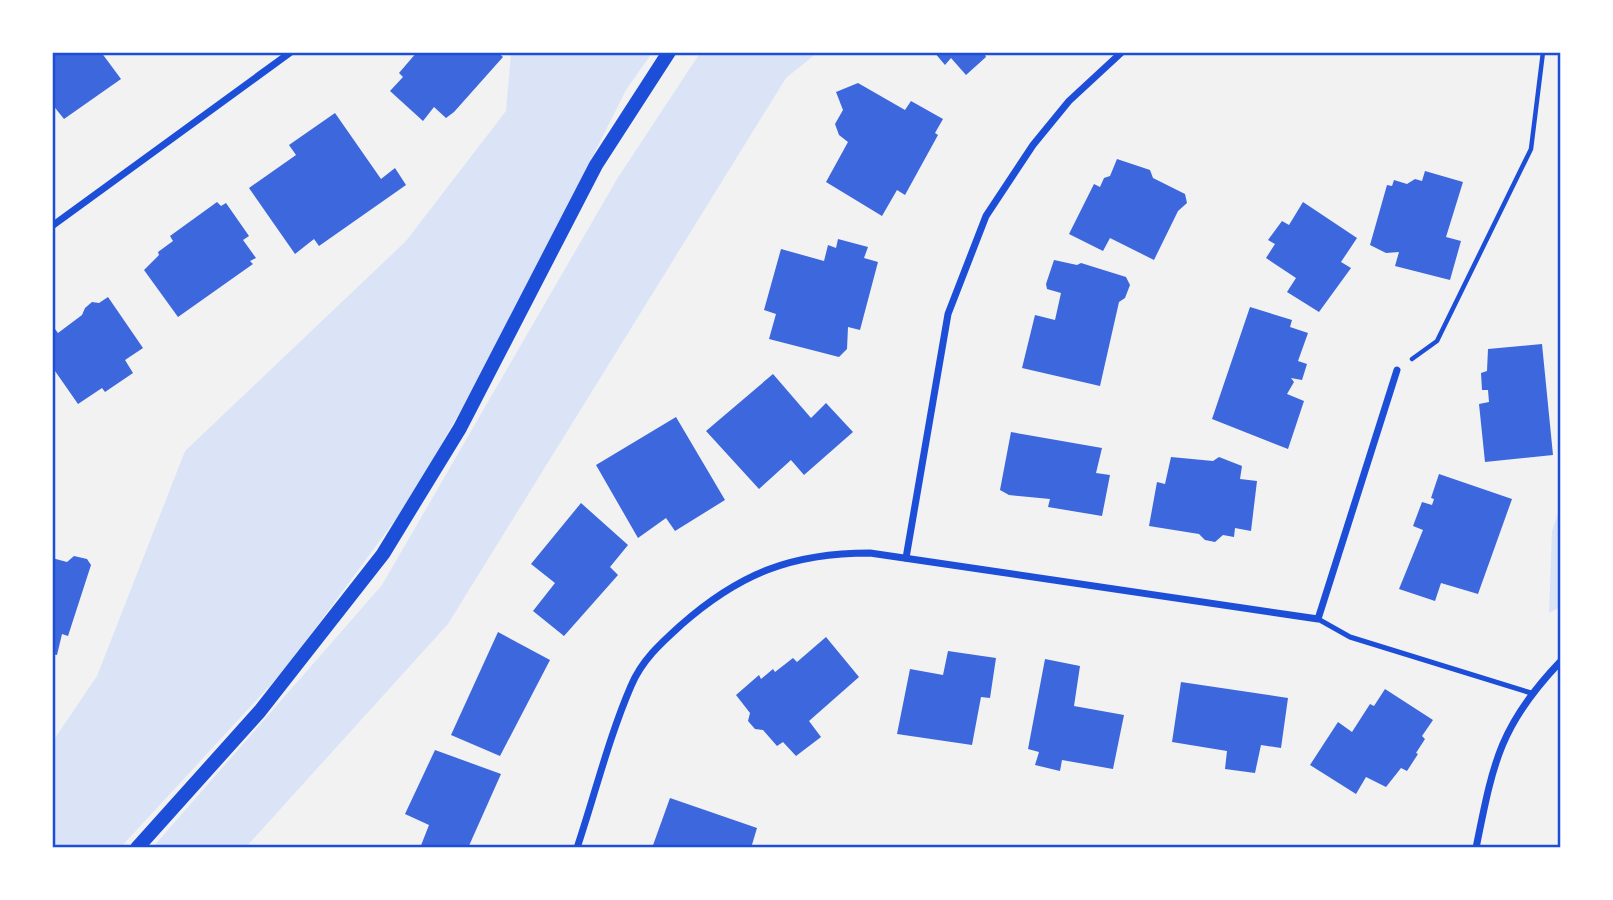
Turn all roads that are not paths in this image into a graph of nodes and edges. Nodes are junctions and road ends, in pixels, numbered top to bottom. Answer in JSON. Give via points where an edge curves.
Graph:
{"nodes":[{"id":1,"x":291,"y":52,"type":"edge"},
{"id":2,"x":669,"y":52,"type":"edge"},
{"id":3,"x":1122,"y":52,"type":"edge"},
{"id":4,"x":52,"y":226,"type":"edge"},
{"id":5,"x":1397,"y":370,"type":"road end"},
{"id":6,"x":906,"y":558,"type":"junction"},
{"id":7,"x":1318,"y":619,"type":"junction"},
{"id":8,"x":1560,"y":662,"type":"edge"},
{"id":9,"x":1531,"y":693,"type":"junction"},
{"id":10,"x":137,"y":848,"type":"edge"},
{"id":11,"x":577,"y":848,"type":"edge"},
{"id":12,"x":1476,"y":848,"type":"edge"}],
"edges":[{"from":1,"to":4,"type":"street"},
{"from":2,"to":10,"type":"main road","via":[[596,165],[460,428],[383,554],[260,711]]},
{"from":3,"to":6,"type":"street","via":[[1069,102],[1033,145],[986,216],[948,314]]},
{"from":5,"to":7,"type":"street"},
{"from":6,"to":7,"type":"street"},
{"from":6,"to":11,"type":"street","via":[[825,553],[772,567],[714,596],[659,644],[632,685]]},
{"from":7,"to":9,"type":"lane","via":[[1350,637]]},
{"from":8,"to":9,"type":"street"},
{"from":9,"to":12,"type":"street","via":[[1510,725],[1491,772]]}]}
